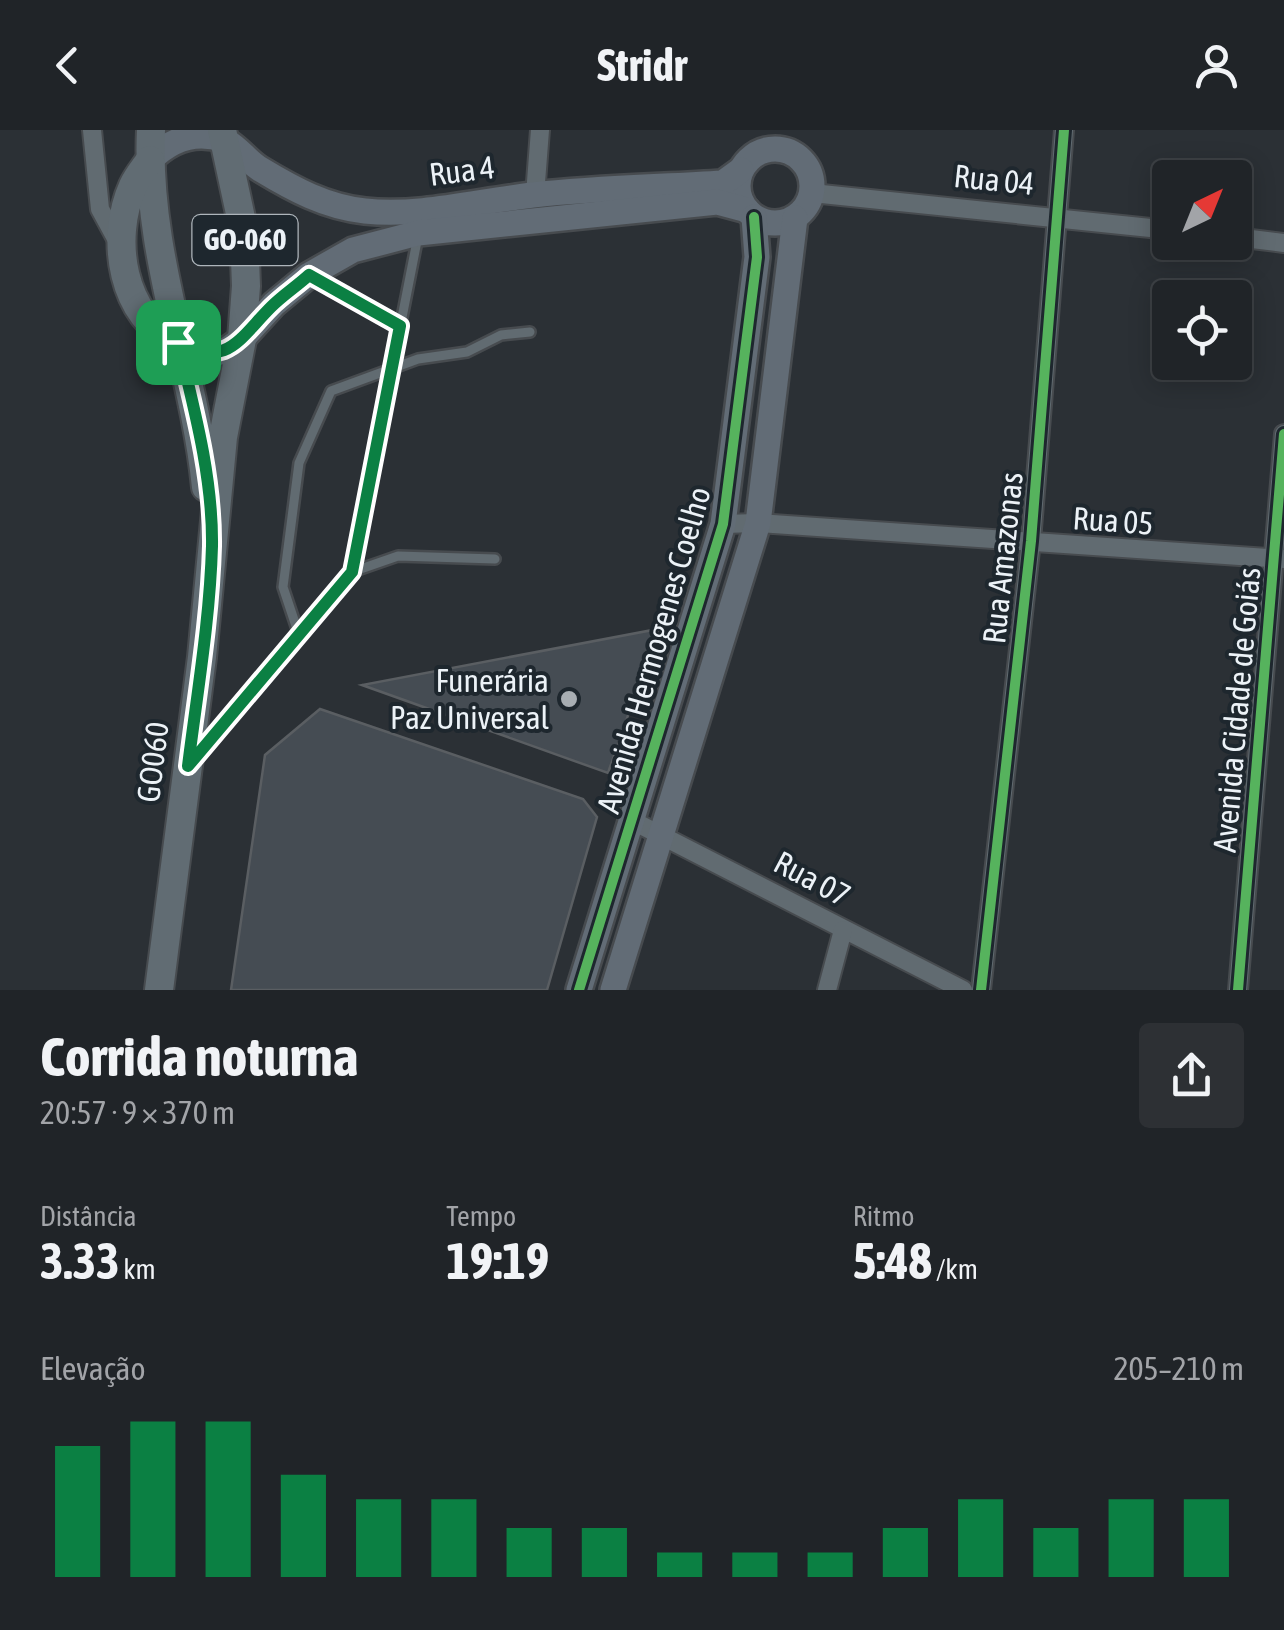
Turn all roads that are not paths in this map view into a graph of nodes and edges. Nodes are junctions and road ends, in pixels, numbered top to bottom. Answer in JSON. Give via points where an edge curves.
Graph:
{"nodes":[{"id":1,"x":92,"y":130,"type":"edge"},
{"id":2,"x":151,"y":130,"type":"edge"},
{"id":3,"x":540,"y":130,"type":"edge"},
{"id":4,"x":802,"y":130,"type":"edge"},
{"id":5,"x":1064,"y":130,"type":"edge"},
{"id":6,"x":225,"y":136,"type":"edge"},
{"id":7,"x":745,"y":159,"type":"edge"},
{"id":8,"x":150,"y":160,"type":"junction"},
{"id":9,"x":804,"y":163,"type":"junction"},
{"id":10,"x":812,"y":192,"type":"junction"},
{"id":11,"x":535,"y":195,"type":"junction"},
{"id":12,"x":750,"y":214,"type":"junction"},
{"id":13,"x":1056,"y":216,"type":"junction"},
{"id":14,"x":795,"y":218,"type":"junction"},
{"id":15,"x":419,"y":221,"type":"junction"},
{"id":16,"x":1152,"y":228,"type":"edge"},
{"id":17,"x":1252,"y":239,"type":"edge"},
{"id":18,"x":1284,"y":243,"type":"edge"},
{"id":19,"x":122,"y":250,"type":"junction"},
{"id":20,"x":309,"y":275,"type":"junction"},
{"id":21,"x":400,"y":326,"type":"junction"},
{"id":22,"x":530,"y":332,"type":"dead end"},
{"id":23,"x":242,"y":340,"type":"junction"},
{"id":24,"x":178,"y":342,"type":"junction"},
{"id":25,"x":392,"y":368,"type":"junction"},
{"id":26,"x":1284,"y":434,"type":"edge"},
{"id":27,"x":758,"y":523,"type":"junction"},
{"id":28,"x":722,"y":524,"type":"junction"},
{"id":29,"x":1031,"y":541,"type":"junction"},
{"id":30,"x":212,"y":543,"type":"junction"},
{"id":31,"x":1280,"y":558,"type":"edge"},
{"id":32,"x":495,"y":559,"type":"dead end"},
{"id":33,"x":352,"y":572,"type":"junction"},
{"id":34,"x":299,"y":635,"type":"junction"},
{"id":35,"x":188,"y":766,"type":"junction"},
{"id":36,"x":633,"y":821,"type":"junction"},
{"id":37,"x":661,"y":832,"type":"junction"},
{"id":38,"x":843,"y":930,"type":"junction"},
{"id":39,"x":159,"y":990,"type":"edge"},
{"id":40,"x":579,"y":990,"type":"edge"},
{"id":41,"x":612,"y":990,"type":"edge"},
{"id":42,"x":827,"y":990,"type":"edge"},
{"id":43,"x":963,"y":990,"type":"edge"},
{"id":44,"x":981,"y":990,"type":"edge"},
{"id":45,"x":1238,"y":990,"type":"edge"}],
"edges":[{"from":1,"to":19,"type":"street","via":[[100,208]]},
{"from":2,"to":8,"type":"main road","number":"GO-060"},
{"from":3,"to":11,"type":"street"},
{"from":4,"to":9,"type":"street"},
{"from":5,"to":13,"type":"street","name":"Rua Amazonas"},
{"from":6,"to":8,"type":"street","via":[[182,137]]},
{"from":6,"to":15,"type":"street","name":"Rua 4","via":[[254,164],[322,202]]},
{"from":6,"to":23,"type":"main road","number":"GO-060","via":[[244,232]]},
{"from":7,"to":9,"type":"street","via":[[776,149]]},
{"from":7,"to":11,"type":"street","name":"Rua 4"},
{"from":7,"to":12,"type":"street","via":[[738,191]]},
{"from":8,"to":19,"type":"main road","via":[[125,211]]},
{"from":8,"to":24,"type":"main road","number":"GO-060"},
{"from":9,"to":10,"type":"street"},
{"from":10,"to":13,"type":"street","name":"Rua 04"},
{"from":10,"to":14,"type":"street"},
{"from":11,"to":15,"type":"street","name":"Rua 4"},
{"from":12,"to":14,"type":"street","via":[[774,223]]},
{"from":12,"to":15,"type":"street","name":"Rua 4","via":[[718,202]]},
{"from":12,"to":28,"type":"street","name":"Avenida Hermogenes Coelho","via":[[757,256]]},
{"from":13,"to":16,"type":"street","name":"Rua 04"},
{"from":13,"to":29,"type":"street","name":"Rua Amazonas"},
{"from":14,"to":27,"type":"street","name":"Avenida Hermogenes Coelho"},
{"from":15,"to":20,"type":"street"},
{"from":15,"to":21,"type":"lane"},
{"from":17,"to":18,"type":"street"},
{"from":19,"to":24,"type":"main road","via":[[128,287],[146,321]]},
{"from":20,"to":21,"type":"lane"},
{"from":20,"to":23,"type":"street"},
{"from":21,"to":25,"type":"lane"},
{"from":22,"to":25,"type":"lane","via":[[501,334],[466,352]]},
{"from":23,"to":24,"type":"street","via":[[211,354]]},
{"from":23,"to":30,"type":"main road","number":"GO-060"},
{"from":24,"to":30,"type":"main road","number":"GO-060","via":[[202,452]]},
{"from":25,"to":33,"type":"lane"},
{"from":25,"to":34,"type":"lane","via":[[331,392],[298,462],[283,588]]},
{"from":26,"to":31,"type":"street","name":"Avenida Cidade de Goiás"},
{"from":27,"to":28,"type":"street","name":"Rua 05"},
{"from":27,"to":29,"type":"street","name":"Rua 05"},
{"from":27,"to":37,"type":"street","name":"Avenida Hermogenes Coelho"},
{"from":28,"to":36,"type":"street","name":"Avenida Hermogenes Coelho"},
{"from":29,"to":31,"type":"street","name":"Rua 05"},
{"from":29,"to":44,"type":"street","name":"Rua Amazonas"},
{"from":30,"to":35,"type":"main road","name":"GO060","number":"GO-060"},
{"from":31,"to":45,"type":"street","name":"Avenida Cidade de Goiás"},
{"from":32,"to":33,"type":"lane","via":[[398,556]]},
{"from":33,"to":34,"type":"lane"},
{"from":34,"to":35,"type":"lane"},
{"from":35,"to":39,"type":"main road","name":"GO060","number":"GO-060"},
{"from":36,"to":37,"type":"street","name":"Rua 07"},
{"from":36,"to":40,"type":"street","name":"Avenida Hermogenes Coelho"},
{"from":37,"to":38,"type":"street","name":"Rua 07"},
{"from":37,"to":41,"type":"street","name":"Avenida Hermogenes Coelho"},
{"from":38,"to":42,"type":"street"},
{"from":38,"to":43,"type":"street","name":"Rua 07"}]}
